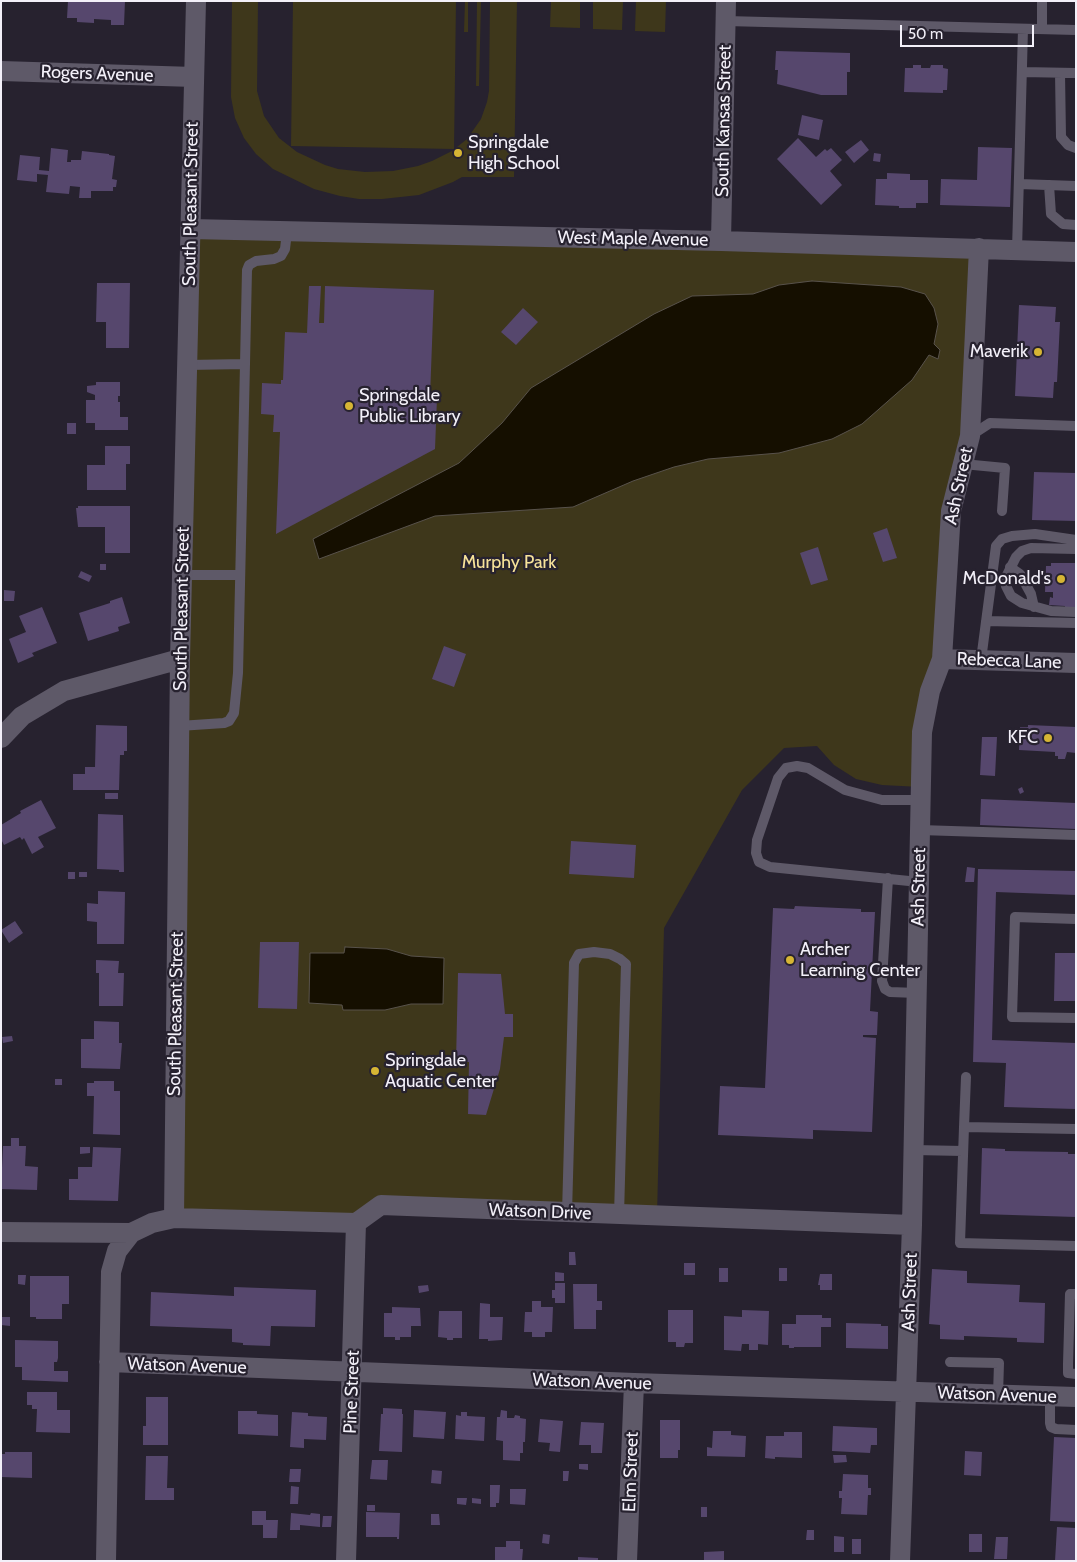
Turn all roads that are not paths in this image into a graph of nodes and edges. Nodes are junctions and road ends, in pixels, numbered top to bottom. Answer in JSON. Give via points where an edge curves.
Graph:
{"nodes":[{"id":1,"x":196,"y":1,"type":"edge"},
{"id":2,"x":1042,"y":1,"type":"edge"},
{"id":3,"x":726,"y":11,"type":"edge"},
{"id":4,"x":1023,"y":29,"type":"junction"},
{"id":5,"x":1042,"y":29,"type":"junction"},
{"id":6,"x":1076,"y":30,"type":"edge"},
{"id":7,"x":1,"y":71,"type":"edge"},
{"id":8,"x":1022,"y":72,"type":"junction"},
{"id":9,"x":1060,"y":73,"type":"junction"},
{"id":10,"x":1076,"y":73,"type":"edge"},
{"id":11,"x":194,"y":77,"type":"junction"},
{"id":12,"x":1076,"y":148,"type":"edge"},
{"id":13,"x":1019,"y":184,"type":"junction"},
{"id":14,"x":1049,"y":185,"type":"junction"},
{"id":15,"x":1076,"y":186,"type":"edge"},
{"id":16,"x":1076,"y":225,"type":"edge"},
{"id":17,"x":191,"y":229,"type":"junction"},
{"id":18,"x":287,"y":232,"type":"junction"},
{"id":19,"x":721,"y":241,"type":"junction"},
{"id":20,"x":979,"y":248,"type":"junction"},
{"id":21,"x":1018,"y":250,"type":"junction"},
{"id":22,"x":1076,"y":252,"type":"edge"},
{"id":23,"x":245,"y":364,"type":"junction"},
{"id":24,"x":187,"y":365,"type":"junction"},
{"id":25,"x":1076,"y":426,"type":"edge"},
{"id":26,"x":970,"y":436,"type":"junction"},
{"id":27,"x":963,"y":464,"type":"junction"},
{"id":28,"x":1002,"y":511,"type":"dead end"},
{"id":29,"x":1076,"y":540,"type":"edge"},
{"id":30,"x":1076,"y":550,"type":"edge"},
{"id":31,"x":1010,"y":567,"type":"junction"},
{"id":32,"x":182,"y":574,"type":"junction"},
{"id":33,"x":240,"y":574,"type":"junction"},
{"id":34,"x":1034,"y":607,"type":"junction"},
{"id":35,"x":1076,"y":612,"type":"edge"},
{"id":36,"x":986,"y":621,"type":"junction"},
{"id":37,"x":1076,"y":623,"type":"edge"},
{"id":38,"x":180,"y":659,"type":"junction"},
{"id":39,"x":942,"y":659,"type":"junction"},
{"id":40,"x":980,"y":660,"type":"junction"},
{"id":41,"x":1076,"y":663,"type":"edge"},
{"id":42,"x":179,"y":726,"type":"junction"},
{"id":43,"x":1,"y":738,"type":"edge"},
{"id":44,"x":920,"y":800,"type":"junction"},
{"id":45,"x":920,"y":830,"type":"junction"},
{"id":46,"x":1076,"y":835,"type":"edge"},
{"id":47,"x":888,"y":878,"type":"junction"},
{"id":48,"x":919,"y":882,"type":"junction"},
{"id":49,"x":1076,"y":919,"type":"edge"},
{"id":50,"x":917,"y":993,"type":"junction"},
{"id":51,"x":1076,"y":1018,"type":"edge"},
{"id":52,"x":966,"y":1077,"type":"dead end"},
{"id":53,"x":964,"y":1126,"type":"junction"},
{"id":54,"x":1076,"y":1129,"type":"edge"},
{"id":55,"x":914,"y":1150,"type":"junction"},
{"id":56,"x":963,"y":1151,"type":"junction"},
{"id":57,"x":567,"y":1212,"type":"junction"},
{"id":58,"x":619,"y":1215,"type":"junction"},
{"id":59,"x":174,"y":1218,"type":"junction"},
{"id":60,"x":356,"y":1223,"type":"junction"},
{"id":61,"x":912,"y":1225,"type":"junction"},
{"id":62,"x":1,"y":1232,"type":"edge"},
{"id":63,"x":131,"y":1233,"type":"junction"},
{"id":64,"x":1076,"y":1246,"type":"edge"},
{"id":65,"x":1076,"y":1294,"type":"edge"},
{"id":66,"x":109,"y":1362,"type":"junction"},
{"id":67,"x":950,"y":1362,"type":"dead end"},
{"id":68,"x":352,"y":1373,"type":"junction"},
{"id":69,"x":1076,"y":1374,"type":"edge"},
{"id":70,"x":634,"y":1383,"type":"junction"},
{"id":71,"x":906,"y":1392,"type":"junction"},
{"id":72,"x":998,"y":1395,"type":"junction"},
{"id":73,"x":1050,"y":1396,"type":"junction"},
{"id":74,"x":1076,"y":1397,"type":"edge"},
{"id":75,"x":1076,"y":1430,"type":"edge"},
{"id":76,"x":106,"y":1561,"type":"edge"},
{"id":77,"x":346,"y":1561,"type":"edge"},
{"id":78,"x":627,"y":1561,"type":"edge"},
{"id":79,"x":900,"y":1561,"type":"edge"}],
"edges":[{"from":1,"to":11,"type":"street","name":"South Pleasant Street"},
{"from":2,"to":5,"type":"lane"},
{"from":3,"to":4,"type":"lane"},
{"from":3,"to":19,"type":"street","name":"South Kansas Street"},
{"from":4,"to":5,"type":"lane"},
{"from":4,"to":8,"type":"lane"},
{"from":5,"to":6,"type":"lane"},
{"from":7,"to":11,"type":"street","name":"Rogers Avenue"},
{"from":8,"to":9,"type":"lane"},
{"from":8,"to":13,"type":"lane"},
{"from":9,"to":10,"type":"lane"},
{"from":9,"to":12,"type":"lane","via":[[1061,137]]},
{"from":11,"to":17,"type":"street","name":"South Pleasant Street"},
{"from":13,"to":14,"type":"lane"},
{"from":13,"to":21,"type":"lane"},
{"from":14,"to":15,"type":"lane"},
{"from":14,"to":16,"type":"lane","via":[[1051,214],[1063,224]]},
{"from":17,"to":18,"type":"street","name":"West Maple Avenue"},
{"from":17,"to":24,"type":"street","name":"South Pleasant Street"},
{"from":18,"to":19,"type":"street","name":"West Maple Avenue"},
{"from":18,"to":23,"type":"lane","via":[[281,256],[256,261],[247,270]]},
{"from":19,"to":20,"type":"street","name":"West Maple Avenue"},
{"from":20,"to":21,"type":"street","name":"West Maple Avenue"},
{"from":20,"to":26,"type":"street","name":"Ash Street"},
{"from":21,"to":22,"type":"street","name":"West Maple Avenue"},
{"from":23,"to":24,"type":"lane"},
{"from":23,"to":33,"type":"lane"},
{"from":24,"to":32,"type":"street","name":"South Pleasant Street"},
{"from":25,"to":26,"type":"lane","via":[[990,423]]},
{"from":26,"to":27,"type":"street","name":"Ash Street"},
{"from":27,"to":28,"type":"lane","via":[[1005,468]]},
{"from":27,"to":39,"type":"street","name":"Ash Street","via":[[951,511]]},
{"from":29,"to":36,"type":"lane","via":[[1035,534],[1002,539],[996,546]]},
{"from":30,"to":31,"type":"lane","via":[[1031,548],[1022,551]]},
{"from":31,"to":34,"type":"lane","via":[[1020,574]]},
{"from":31,"to":34,"type":"lane","via":[[1006,586],[1011,596]]},
{"from":32,"to":33,"type":"lane"},
{"from":32,"to":38,"type":"street","name":"South Pleasant Street"},
{"from":33,"to":42,"type":"lane","via":[[234,713],[224,723]]},
{"from":34,"to":35,"type":"lane"},
{"from":36,"to":37,"type":"lane"},
{"from":36,"to":40,"type":"lane"},
{"from":38,"to":42,"type":"street","name":"South Pleasant Street"},
{"from":38,"to":43,"type":"street","via":[[64,691],[22,716]]},
{"from":39,"to":40,"type":"street","name":"Rebecca Lane"},
{"from":39,"to":44,"type":"street","name":"Ash Street","via":[[930,691],[922,732]]},
{"from":40,"to":41,"type":"street","name":"Rebecca Lane"},
{"from":42,"to":59,"type":"street","name":"South Pleasant Street"},
{"from":44,"to":45,"type":"street","name":"Ash Street"},
{"from":44,"to":47,"type":"lane","via":[[882,800],[845,790],[808,768],[797,766],[786,768],[778,778],[756,840],[759,862],[770,867]]},
{"from":45,"to":46,"type":"lane"},
{"from":45,"to":48,"type":"street","name":"Ash Street"},
{"from":47,"to":48,"type":"lane"},
{"from":47,"to":50,"type":"lane","via":[[882,981],[890,992]]},
{"from":48,"to":50,"type":"street","name":"Ash Street"},
{"from":49,"to":51,"type":"lane","via":[[1015,918],[1012,1016]]},
{"from":50,"to":55,"type":"street","name":"Ash Street"},
{"from":52,"to":53,"type":"lane"},
{"from":53,"to":54,"type":"lane"},
{"from":53,"to":56,"type":"lane"},
{"from":55,"to":56,"type":"lane"},
{"from":55,"to":61,"type":"street","name":"Ash Street"},
{"from":56,"to":64,"type":"lane","via":[[960,1243]]},
{"from":57,"to":58,"type":"street","name":"Watson Drive"},
{"from":57,"to":58,"type":"lane","via":[[574,963],[579,954],[594,952],[610,954],[626,964]]},
{"from":57,"to":60,"type":"street","name":"Watson Drive","via":[[381,1205]]},
{"from":58,"to":61,"type":"street","name":"Watson Drive"},
{"from":59,"to":60,"type":"street"},
{"from":59,"to":63,"type":"street","via":[[152,1223]]},
{"from":60,"to":68,"type":"street","name":"Pine Street"},
{"from":61,"to":71,"type":"street","name":"Ash Street"},
{"from":62,"to":63,"type":"street"},
{"from":63,"to":66,"type":"street","via":[[117,1251],[110,1272]]},
{"from":65,"to":69,"type":"lane","via":[[1070,1294],[1068,1364],[1068,1373]]},
{"from":66,"to":68,"type":"street","name":"Watson Avenue"},
{"from":66,"to":76,"type":"street"},
{"from":67,"to":72,"type":"lane","via":[[999,1363]]},
{"from":68,"to":70,"type":"street","name":"Watson Avenue"},
{"from":68,"to":77,"type":"street","name":"Pine Street"},
{"from":70,"to":71,"type":"street","name":"Watson Avenue"},
{"from":70,"to":78,"type":"street","name":"Elm Street"},
{"from":71,"to":72,"type":"street","name":"Watson Avenue"},
{"from":71,"to":79,"type":"street","name":"Ash Street"},
{"from":72,"to":73,"type":"street","name":"Watson Avenue"},
{"from":73,"to":74,"type":"street","name":"Watson Avenue"},
{"from":73,"to":75,"type":"lane","via":[[1052,1427]]}]}
